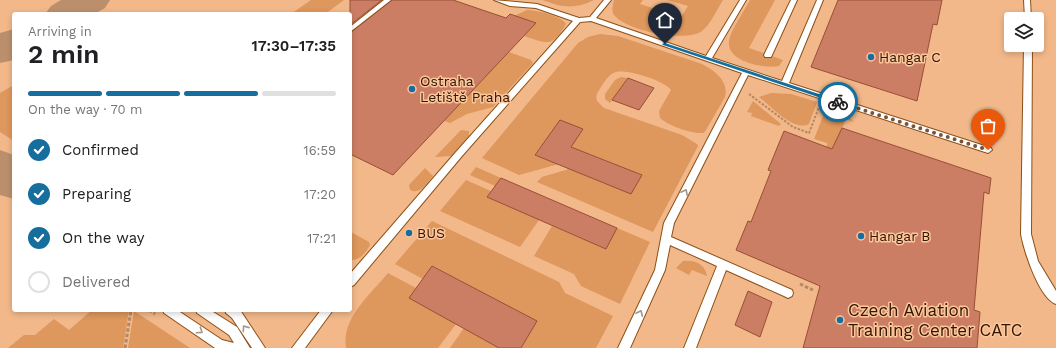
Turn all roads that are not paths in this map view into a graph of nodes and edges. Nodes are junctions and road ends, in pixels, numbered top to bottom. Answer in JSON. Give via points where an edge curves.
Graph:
{"nodes":[{"id":1,"x":388,"y":0,"type":"edge"},
{"id":2,"x":497,"y":0,"type":"edge"},
{"id":3,"x":608,"y":0,"type":"edge"},
{"id":4,"x":743,"y":0,"type":"edge"},
{"id":5,"x":794,"y":0,"type":"edge"},
{"id":6,"x":820,"y":0,"type":"edge"},
{"id":7,"x":1027,"y":0,"type":"edge"},
{"id":8,"x":1028,"y":12,"type":"edge"},
{"id":9,"x":592,"y":19,"type":"junction"},
{"id":10,"x":578,"y":20,"type":"junction"},
{"id":11,"x":352,"y":28,"type":"edge"},
{"id":12,"x":1028,"y":52,"type":"edge"},
{"id":13,"x":768,"y":55,"type":"dead end"},
{"id":14,"x":708,"y":59,"type":"junction"},
{"id":15,"x":746,"y":72,"type":"junction"},
{"id":16,"x":784,"y":85,"type":"junction"},
{"id":17,"x":988,"y":150,"type":"dead end"},
{"id":18,"x":666,"y":239,"type":"junction"},
{"id":19,"x":723,"y":264,"type":"junction"},
{"id":20,"x":354,"y":268,"type":"edge"},
{"id":21,"x":788,"y":293,"type":"dead end"},
{"id":22,"x":1056,"y":299,"type":"edge"},
{"id":23,"x":171,"y":312,"type":"edge"},
{"id":24,"x":204,"y":312,"type":"edge"},
{"id":25,"x":233,"y":312,"type":"edge"},
{"id":26,"x":326,"y":312,"type":"edge"},
{"id":27,"x":234,"y":348,"type":"edge"},
{"id":28,"x":244,"y":348,"type":"edge"},
{"id":29,"x":259,"y":348,"type":"edge"},
{"id":30,"x":298,"y":348,"type":"edge"},
{"id":31,"x":624,"y":348,"type":"edge"},
{"id":32,"x":690,"y":348,"type":"edge"}],
"edges":[{"from":1,"to":11,"type":"lane"},
{"from":2,"to":10,"type":"lane","via":[[510,4],[537,6]]},
{"from":3,"to":9,"type":"lane"},
{"from":4,"to":14,"type":"lane"},
{"from":5,"to":13,"type":"lane"},
{"from":6,"to":16,"type":"lane"},
{"from":7,"to":8,"type":"lane"},
{"from":9,"to":10,"type":"lane"},
{"from":9,"to":14,"type":"lane"},
{"from":10,"to":20,"type":"lane"},
{"from":12,"to":22,"type":"lane","via":[[1026,234],[1034,264]]},
{"from":14,"to":15,"type":"lane"},
{"from":15,"to":16,"type":"lane"},
{"from":18,"to":15,"type":"lane","one_way":true,"via":[[669,223]]},
{"from":16,"to":17,"type":"lane"},
{"from":18,"to":19,"type":"lane"},
{"from":31,"to":18,"type":"lane","one_way":true,"via":[[660,270]]},
{"from":19,"to":21,"type":"lane"},
{"from":19,"to":32,"type":"lane"},
{"from":23,"to":27,"type":"lane","one_way":true,"via":[[220,345]]},
{"from":24,"to":28,"type":"lane","via":[[233,331]]},
{"from":29,"to":25,"type":"lane","one_way":true},
{"from":26,"to":30,"type":"lane"}]}
